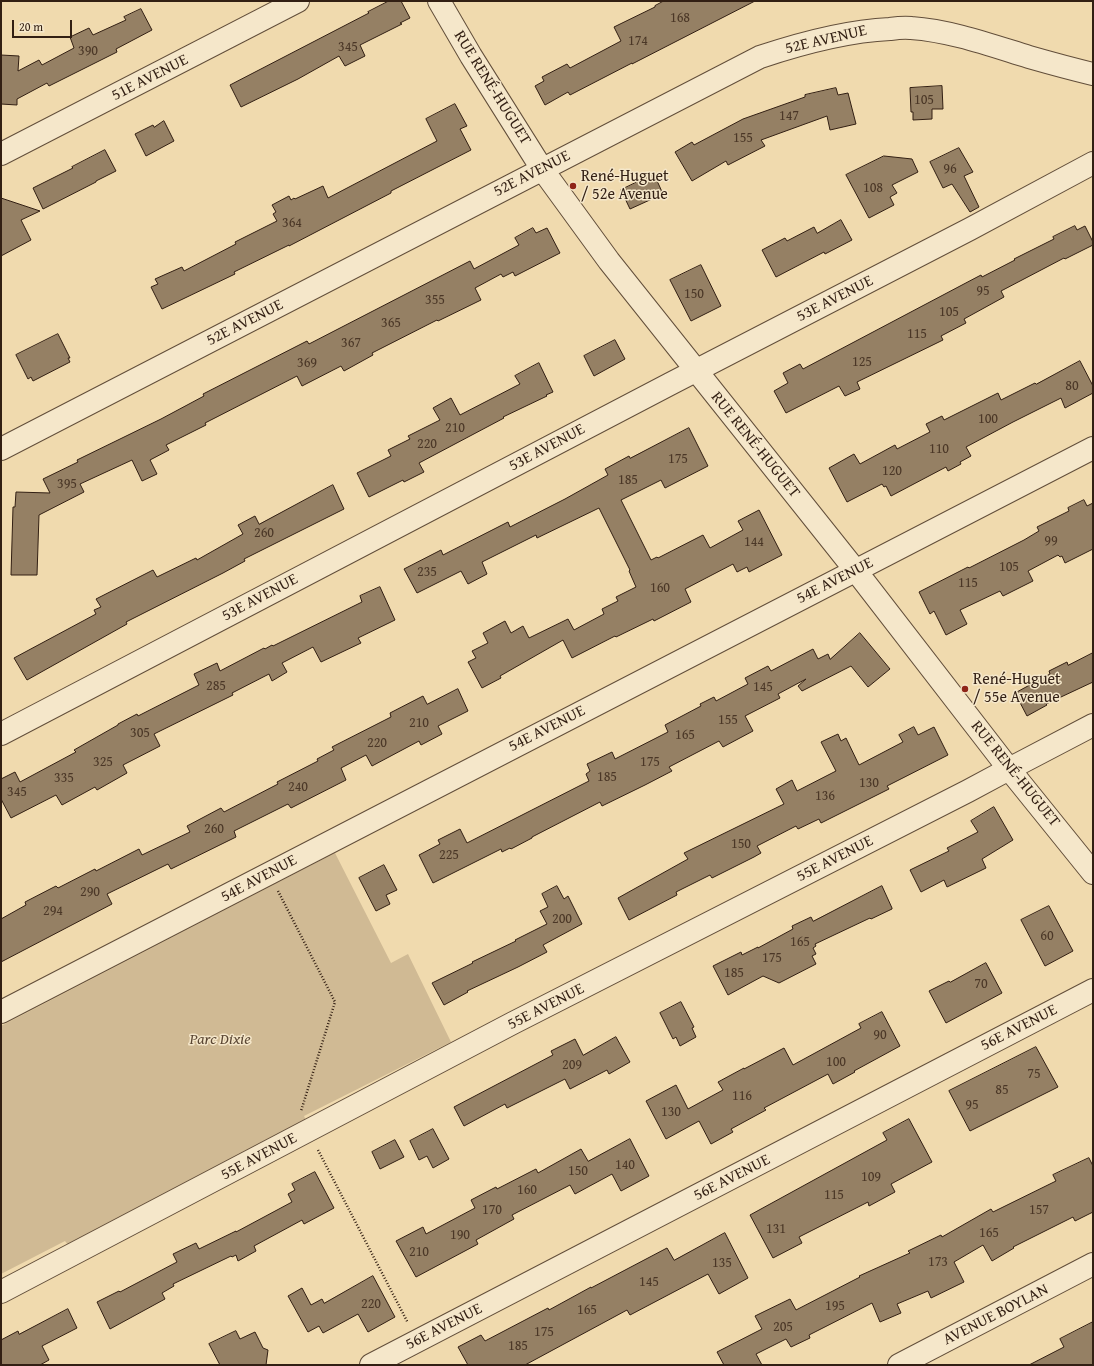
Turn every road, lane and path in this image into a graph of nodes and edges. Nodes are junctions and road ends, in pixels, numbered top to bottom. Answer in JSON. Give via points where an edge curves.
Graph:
{"nodes":[{"id":1,"x":298,"y":1,"type":"edge"},
{"id":2,"x":439,"y":1,"type":"edge"},
{"id":3,"x":1093,"y":74,"type":"edge"},
{"id":4,"x":1,"y":154,"type":"edge"},
{"id":5,"x":1093,"y":163,"type":"edge"},
{"id":6,"x":542,"y":169,"type":"junction"},
{"id":7,"x":696,"y":371,"type":"junction"},
{"id":8,"x":1093,"y":448,"type":"edge"},
{"id":9,"x":1,"y":449,"type":"edge"},
{"id":10,"x":856,"y":570,"type":"junction"},
{"id":11,"x":1093,"y":725,"type":"edge"},
{"id":12,"x":1,"y":734,"type":"edge"},
{"id":13,"x":1009,"y":769,"type":"junction"},
{"id":14,"x":1093,"y":872,"type":"edge"},
{"id":15,"x":1093,"y":990,"type":"edge"},
{"id":16,"x":1,"y":1012,"type":"edge"},
{"id":17,"x":1093,"y":1264,"type":"edge"},
{"id":18,"x":1,"y":1292,"type":"edge"},
{"id":19,"x":371,"y":1365,"type":"edge"},
{"id":20,"x":899,"y":1365,"type":"edge"}],
"edges":[{"from":1,"to":4,"type":"street","name":"51E AVENUE"},
{"from":2,"to":6,"type":"street","name":"RUE RENÉ-HUGUET"},
{"from":3,"to":6,"type":"street","name":"52E AVENUE","via":[[945,33],[910,28],[874,29],[839,35],[760,57]]},
{"from":5,"to":7,"type":"street","name":"53E AVENUE"},
{"from":6,"to":7,"type":"street","name":"RUE RENÉ-HUGUET","via":[[609,261]]},
{"from":6,"to":9,"type":"street","name":"52E AVENUE"},
{"from":7,"to":10,"type":"street","name":"RUE RENÉ-HUGUET"},
{"from":7,"to":12,"type":"street","name":"53E AVENUE"},
{"from":8,"to":10,"type":"street","name":"54E AVENUE"},
{"from":10,"to":13,"type":"street","name":"RUE RENÉ-HUGUET"},
{"from":10,"to":16,"type":"street","name":"54E AVENUE"},
{"from":11,"to":13,"type":"street","name":"55E AVENUE"},
{"from":13,"to":14,"type":"street","name":"RUE RENÉ-HUGUET"},
{"from":13,"to":18,"type":"street","name":"55E AVENUE","via":[[513,1023]]},
{"from":15,"to":19,"type":"street","name":"56E AVENUE"},
{"from":17,"to":20,"type":"street","name":"AVENUE BOYLAN"}]}
